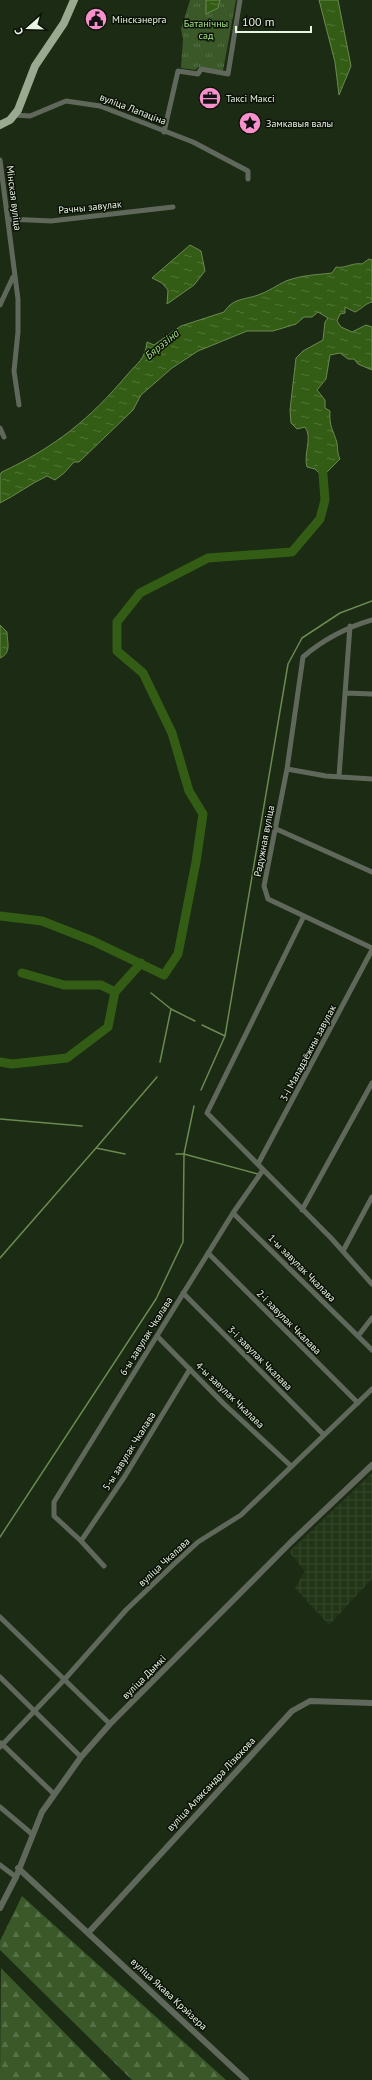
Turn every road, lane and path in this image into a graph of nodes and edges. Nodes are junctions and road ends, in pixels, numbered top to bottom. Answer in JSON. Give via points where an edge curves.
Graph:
{"nodes":[{"id":1,"x":74,"y":0,"type":"edge"},
{"id":2,"x":240,"y":0,"type":"edge"},
{"id":3,"x":15,"y":115,"type":"junction"},
{"id":4,"x":0,"y":125,"type":"edge"},
{"id":5,"x":164,"y":132,"type":"junction"},
{"id":6,"x":0,"y":160,"type":"edge"},
{"id":7,"x":248,"y":179,"type":"dead end"},
{"id":8,"x":173,"y":207,"type":"dead end"},
{"id":9,"x":9,"y":219,"type":"junction"},
{"id":10,"x":14,"y":277,"type":"junction"},
{"id":11,"x":0,"y":305,"type":"edge"},
{"id":12,"x":19,"y":405,"type":"dead end"},
{"id":13,"x":0,"y":428,"type":"edge"},
{"id":14,"x":4,"y":437,"type":"dead end"},
{"id":15,"x":372,"y":620,"type":"edge"},
{"id":16,"x":350,"y":626,"type":"junction"},
{"id":17,"x":346,"y":693,"type":"junction"},
{"id":18,"x":372,"y":694,"type":"edge"},
{"id":19,"x":287,"y":769,"type":"junction"},
{"id":20,"x":339,"y":776,"type":"junction"},
{"id":21,"x":372,"y":779,"type":"edge"},
{"id":22,"x":274,"y":828,"type":"junction"},
{"id":23,"x":372,"y":872,"type":"edge"},
{"id":24,"x":304,"y":916,"type":"junction"},
{"id":25,"x":372,"y":949,"type":"edge"},
{"id":26,"x":372,"y":1083,"type":"edge"},
{"id":27,"x":258,"y":1164,"type":"junction"},
{"id":28,"x":263,"y":1170,"type":"junction"},
{"id":29,"x":372,"y":1197,"type":"edge"},
{"id":30,"x":302,"y":1210,"type":"junction"},
{"id":31,"x":233,"y":1213,"type":"junction"},
{"id":32,"x":343,"y":1251,"type":"junction"},
{"id":33,"x":208,"y":1253,"type":"junction"},
{"id":34,"x":372,"y":1284,"type":"edge"},
{"id":35,"x":183,"y":1294,"type":"junction"},
{"id":36,"x":372,"y":1318,"type":"edge"},
{"id":37,"x":157,"y":1336,"type":"junction"},
{"id":38,"x":358,"y":1336,"type":"junction"},
{"id":39,"x":372,"y":1350,"type":"edge"},
{"id":40,"x":190,"y":1369,"type":"junction"},
{"id":41,"x":372,"y":1389,"type":"edge"},
{"id":42,"x":358,"y":1403,"type":"junction"},
{"id":43,"x":324,"y":1435,"type":"junction"},
{"id":44,"x":372,"y":1465,"type":"edge"},
{"id":45,"x":292,"y":1466,"type":"junction"},
{"id":46,"x":81,"y":1541,"type":"junction"},
{"id":47,"x":104,"y":1566,"type":"dead end"},
{"id":48,"x":0,"y":1617,"type":"edge"},
{"id":49,"x":0,"y":1677,"type":"edge"},
{"id":50,"x":64,"y":1680,"type":"junction"},
{"id":51,"x":372,"y":1703,"type":"edge"},
{"id":52,"x":34,"y":1709,"type":"junction"},
{"id":53,"x":110,"y":1724,"type":"junction"},
{"id":54,"x":1,"y":1745,"type":"edge"},
{"id":55,"x":82,"y":1757,"type":"junction"},
{"id":56,"x":54,"y":1794,"type":"junction"},
{"id":57,"x":0,"y":1807,"type":"edge"},
{"id":58,"x":32,"y":1834,"type":"junction"},
{"id":59,"x":0,"y":1864,"type":"edge"},
{"id":60,"x":18,"y":1868,"type":"junction"},
{"id":61,"x":16,"y":1877,"type":"junction"},
{"id":62,"x":0,"y":1908,"type":"edge"},
{"id":63,"x":88,"y":1932,"type":"junction"},
{"id":64,"x":246,"y":2080,"type":"edge"}],
"edges":[{"from":1,"to":3,"type":"main road","via":[[64,23],[35,66]]},
{"from":2,"to":5,"type":"street","via":[[228,74],[201,69],[198,74],[178,71]]},
{"from":3,"to":4,"type":"main road"},
{"from":3,"to":5,"type":"street","name":"вуліца Лапаціна","via":[[30,116],[58,103],[75,101],[100,106]]},
{"from":5,"to":7,"type":"street","name":"вуліца Лапаціна","via":[[193,142],[248,171]]},
{"from":6,"to":9,"type":"street","name":"Мінская вуліца"},
{"from":8,"to":9,"type":"street","name":"Рачны завулак","via":[[51,220]]},
{"from":9,"to":10,"type":"street","name":"Мінская вуліца"},
{"from":10,"to":11,"type":"street"},
{"from":10,"to":12,"type":"street","name":"Мінская вуліца","via":[[18,300],[14,371]]},
{"from":13,"to":14,"type":"street"},
{"from":15,"to":16,"type":"street","name":"Радужная вуліца"},
{"from":16,"to":17,"type":"street"},
{"from":16,"to":19,"type":"street","name":"Радужная вуліца","via":[[320,642],[303,657]]},
{"from":17,"to":18,"type":"street"},
{"from":17,"to":20,"type":"street"},
{"from":19,"to":20,"type":"street"},
{"from":19,"to":22,"type":"street","name":"Радужная вуліца"},
{"from":20,"to":21,"type":"street"},
{"from":22,"to":23,"type":"street"},
{"from":22,"to":24,"type":"street","name":"Радужная вуліца","via":[[264,886],[268,899]]},
{"from":24,"to":25,"type":"street","name":"Радужная вуліца"},
{"from":24,"to":27,"type":"street","via":[[207,1113]]},
{"from":25,"to":27,"type":"street","name":"3-і Маладзёжны завулак"},
{"from":26,"to":30,"type":"street"},
{"from":27,"to":28,"type":"street"},
{"from":28,"to":30,"type":"street"},
{"from":28,"to":31,"type":"street","name":"6-ы завулак Чкалава"},
{"from":29,"to":32,"type":"street"},
{"from":30,"to":32,"type":"street"},
{"from":31,"to":33,"type":"street","name":"6-ы завулак Чкалава"},
{"from":31,"to":38,"type":"street","name":"1-ы завулак Чкалава"},
{"from":32,"to":34,"type":"street"},
{"from":33,"to":35,"type":"street","name":"6-ы завулак Чкалава"},
{"from":33,"to":42,"type":"street","name":"2-і завулак Чкалава"},
{"from":35,"to":37,"type":"street","name":"6-ы завулак Чкалава"},
{"from":35,"to":43,"type":"street","name":"3-і завулак Чкалава"},
{"from":36,"to":38,"type":"street"},
{"from":37,"to":40,"type":"street","name":"4-ы завулак Чкалава"},
{"from":37,"to":46,"type":"street","name":"6-ы завулак Чкалава","via":[[54,1502],[54,1516]]},
{"from":38,"to":39,"type":"street"},
{"from":40,"to":45,"type":"street","name":"4-ы завулак Чкалава"},
{"from":40,"to":46,"type":"street","name":"5-ы завулак Чкалава","via":[[125,1476]]},
{"from":41,"to":42,"type":"street","name":"вуліца Чкалава"},
{"from":42,"to":43,"type":"street","name":"вуліца Чкалава"},
{"from":43,"to":45,"type":"street","name":"вуліца Чкалава"},
{"from":44,"to":53,"type":"street","name":"вуліца Дымкі","via":[[291,1542]]},
{"from":45,"to":50,"type":"street","name":"вуліца Чкалава","via":[[241,1515],[198,1542],[172,1565],[126,1610]]},
{"from":46,"to":47,"type":"street"},
{"from":48,"to":50,"type":"street"},
{"from":49,"to":52,"type":"street"},
{"from":50,"to":52,"type":"street","name":"вуліца Чкалава"},
{"from":50,"to":53,"type":"street"},
{"from":51,"to":63,"type":"street","name":"вуліца Аляксандра Лізюкова","via":[[310,1701],[292,1711]]},
{"from":52,"to":54,"type":"street","name":"вуліца Чкалава"},
{"from":52,"to":55,"type":"street"},
{"from":53,"to":55,"type":"street","name":"вуліца Дымкі"},
{"from":54,"to":56,"type":"street"},
{"from":55,"to":56,"type":"street","name":"вуліца Дымкі"},
{"from":56,"to":58,"type":"street","name":"вуліца Дымкі"},
{"from":57,"to":58,"type":"street"},
{"from":58,"to":60,"type":"street","name":"вуліца Дымкі"},
{"from":59,"to":61,"type":"street"},
{"from":60,"to":61,"type":"street","name":"вуліца Дымкі"},
{"from":60,"to":63,"type":"street","name":"вуліца Якава Крэйзера"},
{"from":61,"to":62,"type":"street","name":"вуліца Дымкі"},
{"from":63,"to":64,"type":"street","name":"вуліца Якава Крэйзера"}]}
